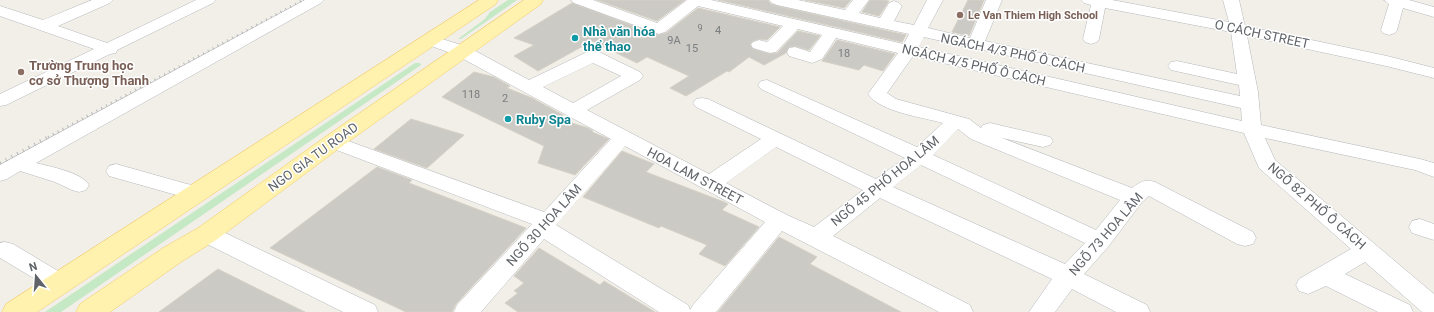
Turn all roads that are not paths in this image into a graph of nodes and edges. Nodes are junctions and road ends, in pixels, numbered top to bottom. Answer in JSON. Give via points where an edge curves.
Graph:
{"nodes":[{"id":1,"x":105,"y":0,"type":"edge"},
{"id":2,"x":208,"y":0,"type":"edge"},
{"id":3,"x":316,"y":0,"type":"edge"},
{"id":4,"x":490,"y":0,"type":"edge"},
{"id":5,"x":535,"y":0,"type":"edge"},
{"id":6,"x":579,"y":0,"type":"edge"},
{"id":7,"x":620,"y":0,"type":"edge"},
{"id":8,"x":696,"y":0,"type":"edge"},
{"id":9,"x":777,"y":0,"type":"edge"},
{"id":10,"x":861,"y":0,"type":"edge"},
{"id":11,"x":935,"y":0,"type":"edge"},
{"id":12,"x":994,"y":0,"type":"edge"},
{"id":13,"x":1231,"y":0,"type":"edge"},
{"id":14,"x":1094,"y":1,"type":"edge"},
{"id":15,"x":1395,"y":1,"type":"edge"},
{"id":16,"x":894,"y":6,"type":"dead end"},
{"id":17,"x":732,"y":9,"type":"junction"},
{"id":18,"x":608,"y":10,"type":"junction"},
{"id":19,"x":0,"y":11,"type":"edge"},
{"id":20,"x":1434,"y":12,"type":"edge"},
{"id":21,"x":849,"y":16,"type":"junction"},
{"id":22,"x":717,"y":22,"type":"dead end"},
{"id":23,"x":794,"y":24,"type":"junction"},
{"id":24,"x":884,"y":24,"type":"junction"},
{"id":25,"x":43,"y":26,"type":"junction"},
{"id":26,"x":1238,"y":29,"type":"junction"},
{"id":27,"x":1389,"y":30,"type":"dead end"},
{"id":28,"x":832,"y":32,"type":"junction"},
{"id":29,"x":918,"y":32,"type":"junction"},
{"id":30,"x":1091,"y":38,"type":"dead end"},
{"id":31,"x":429,"y":40,"type":"junction"},
{"id":32,"x":759,"y":45,"type":"dead end"},
{"id":33,"x":975,"y":45,"type":"junction"},
{"id":34,"x":110,"y":49,"type":"junction"},
{"id":35,"x":909,"y":50,"type":"junction"},
{"id":36,"x":462,"y":52,"type":"junction"},
{"id":37,"x":794,"y":52,"type":"dead end"},
{"id":38,"x":1177,"y":66,"type":"dead end"},
{"id":39,"x":1434,"y":73,"type":"edge"},
{"id":40,"x":1247,"y":82,"type":"junction"},
{"id":41,"x":768,"y":85,"type":"dead end"},
{"id":42,"x":529,"y":87,"type":"junction"},
{"id":43,"x":0,"y":101,"type":"edge"},
{"id":44,"x":702,"y":103,"type":"dead end"},
{"id":45,"x":1250,"y":104,"type":"junction"},
{"id":46,"x":573,"y":110,"type":"junction"},
{"id":47,"x":959,"y":122,"type":"junction"},
{"id":48,"x":1252,"y":129,"type":"junction"},
{"id":49,"x":623,"y":137,"type":"junction"},
{"id":50,"x":775,"y":138,"type":"junction"},
{"id":51,"x":1043,"y":141,"type":"dead end"},
{"id":52,"x":333,"y":142,"type":"junction"},
{"id":53,"x":920,"y":156,"type":"junction"},
{"id":54,"x":18,"y":164,"type":"junction"},
{"id":55,"x":1434,"y":170,"type":"edge"},
{"id":56,"x":116,"y":171,"type":"dead end"},
{"id":57,"x":0,"y":174,"type":"edge"},
{"id":58,"x":711,"y":183,"type":"junction"},
{"id":59,"x":79,"y":185,"type":"dead end"},
{"id":60,"x":879,"y":188,"type":"junction"},
{"id":61,"x":197,"y":192,"type":"junction"},
{"id":62,"x":1134,"y":198,"type":"junction"},
{"id":63,"x":778,"y":220,"type":"junction"},
{"id":64,"x":544,"y":224,"type":"junction"},
{"id":65,"x":207,"y":234,"type":"junction"},
{"id":66,"x":816,"y":237,"type":"junction"},
{"id":67,"x":1245,"y":238,"type":"dead end"},
{"id":68,"x":1100,"y":241,"type":"junction"},
{"id":69,"x":5,"y":250,"type":"dead end"},
{"id":70,"x":1367,"y":250,"type":"junction"},
{"id":71,"x":1068,"y":276,"type":"junction"},
{"id":72,"x":60,"y":283,"type":"junction"},
{"id":73,"x":1434,"y":308,"type":"edge"},
{"id":74,"x":950,"y":310,"type":"edge"},
{"id":75,"x":16,"y":312,"type":"edge"},
{"id":76,"x":90,"y":312,"type":"edge"},
{"id":77,"x":366,"y":312,"type":"edge"},
{"id":78,"x":466,"y":312,"type":"edge"},
{"id":79,"x":679,"y":312,"type":"edge"},
{"id":80,"x":702,"y":312,"type":"edge"},
{"id":81,"x":1041,"y":312,"type":"edge"},
{"id":82,"x":1138,"y":312,"type":"edge"},
{"id":83,"x":1401,"y":312,"type":"edge"}],
"edges":[{"from":1,"to":25,"type":"street"},
{"from":2,"to":34,"type":"street"},
{"from":3,"to":54,"type":"street"},
{"from":4,"to":31,"type":"main road"},
{"from":5,"to":36,"type":"main road","name":"NGO GIA TU ROAD"},
{"from":6,"to":18,"type":"street"},
{"from":7,"to":18,"type":"street"},
{"from":8,"to":17,"type":"street","name":"NGÁCH 4/5 PHỐ Ô CÁCH"},
{"from":8,"to":18,"type":"street","via":[[659,29]]},
{"from":9,"to":21,"type":"street","name":"NGÁCH 4/3 PHỐ Ô CÁCH"},
{"from":10,"to":21,"type":"street"},
{"from":11,"to":29,"type":"street"},
{"from":12,"to":33,"type":"street"},
{"from":13,"to":26,"type":"street","name":"NGÕ 82 PHỐ Ô CÁCH"},
{"from":14,"to":26,"type":"street","name":"O CÁCH STREET"},
{"from":14,"to":30,"type":"street"},
{"from":15,"to":20,"type":"street"},
{"from":15,"to":27,"type":"street"},
{"from":16,"to":24,"type":"street"},
{"from":17,"to":22,"type":"street"},
{"from":17,"to":23,"type":"street","name":"NGÁCH 4/5 PHỐ Ô CÁCH"},
{"from":19,"to":25,"type":"street"},
{"from":21,"to":24,"type":"street","name":"NGÁCH 4/3 PHỐ Ô CÁCH"},
{"from":23,"to":28,"type":"street","name":"NGÁCH 4/5 PHỐ Ô CÁCH"},
{"from":23,"to":32,"type":"street","via":[[770,48]]},
{"from":24,"to":29,"type":"street","name":"NGÁCH 4/3 PHỐ Ô CÁCH"},
{"from":25,"to":34,"type":"street"},
{"from":26,"to":39,"type":"street","name":"O CÁCH STREET"},
{"from":26,"to":40,"type":"street","name":"NGÕ 82 PHỐ Ô CÁCH"},
{"from":28,"to":35,"type":"street","name":"NGÁCH 4/5 PHỐ Ô CÁCH"},
{"from":28,"to":37,"type":"street","via":[[812,58]]},
{"from":29,"to":33,"type":"street","name":"NGÁCH 4/3 PHỐ Ô CÁCH"},
{"from":29,"to":35,"type":"street"},
{"from":31,"to":36,"type":"street","name":"HOA LAM STREET"},
{"from":31,"to":61,"type":"main road"},
{"from":33,"to":45,"type":"street","name":"NGÁCH 4/3 PHỐ Ô CÁCH"},
{"from":34,"to":43,"type":"street"},
{"from":35,"to":47,"type":"street","name":"NGÕ 45 PHỐ HOA LÂM","via":[[877,94],[890,103]]},
{"from":35,"to":48,"type":"street","name":"NGÁCH 4/5 PHỐ Ô CÁCH"},
{"from":36,"to":42,"type":"street","name":"HOA LAM STREET"},
{"from":36,"to":52,"type":"main road","name":"NGO GIA TU ROAD"},
{"from":38,"to":40,"type":"street"},
{"from":40,"to":45,"type":"street","name":"NGÕ 82 PHỐ Ô CÁCH"},
{"from":41,"to":53,"type":"street"},
{"from":42,"to":46,"type":"street","name":"HOA LAM STREET"},
{"from":42,"to":46,"type":"street","via":[[593,56],[634,76]]},
{"from":44,"to":50,"type":"street"},
{"from":45,"to":48,"type":"street","name":"NGÕ 82 PHỐ Ô CÁCH"},
{"from":46,"to":49,"type":"street","name":"HOA LAM STREET"},
{"from":47,"to":51,"type":"street"},
{"from":47,"to":53,"type":"street","name":"NGÕ 45 PHỐ HOA LÂM"},
{"from":47,"to":62,"type":"street","via":[[978,135]]},
{"from":48,"to":55,"type":"street","name":"NGÁCH 4/5 PHỐ Ô CÁCH"},
{"from":48,"to":70,"type":"street","name":"NGÕ 82 PHỐ Ô CÁCH","via":[[1266,163]]},
{"from":49,"to":58,"type":"street","name":"HOA LAM STREET"},
{"from":49,"to":64,"type":"street","name":"NGÕ 30 HOA LÂM"},
{"from":50,"to":58,"type":"street"},
{"from":50,"to":60,"type":"street"},
{"from":52,"to":64,"type":"street"},
{"from":52,"to":65,"type":"main road","name":"NGO GIA TU ROAD"},
{"from":53,"to":60,"type":"street","name":"NGÕ 45 PHỐ HOA LÂM"},
{"from":53,"to":68,"type":"street"},
{"from":54,"to":57,"type":"street"},
{"from":54,"to":59,"type":"street","via":[[57,175]]},
{"from":56,"to":61,"type":"street"},
{"from":58,"to":63,"type":"street","name":"HOA LAM STREET"},
{"from":60,"to":66,"type":"street","name":"NGÕ 45 PHỐ HOA LÂM"},
{"from":60,"to":71,"type":"street"},
{"from":61,"to":72,"type":"main road"},
{"from":62,"to":67,"type":"street","name":"NGÕ 73 HOA LÂM","via":[[1148,187]]},
{"from":62,"to":68,"type":"street","name":"NGÕ 73 HOA LÂM"},
{"from":63,"to":66,"type":"street","name":"HOA LAM STREET"},
{"from":63,"to":80,"type":"street"},
{"from":64,"to":78,"type":"street","name":"NGÕ 30 HOA LÂM"},
{"from":64,"to":79,"type":"street"},
{"from":65,"to":76,"type":"main road","name":"NGO GIA TU ROAD"},
{"from":65,"to":77,"type":"street"},
{"from":66,"to":74,"type":"street","name":"HOA LAM STREET"},
{"from":68,"to":71,"type":"street","name":"NGÕ 73 HOA LÂM"},
{"from":69,"to":72,"type":"street"},
{"from":70,"to":73,"type":"street","name":"NGÕ 82 PHỐ Ô CÁCH"},
{"from":70,"to":83,"type":"street","via":[[1317,280]]},
{"from":71,"to":81,"type":"street","name":"NGÕ 73 HOA LÂM"},
{"from":71,"to":82,"type":"street"},
{"from":72,"to":75,"type":"main road"}]}
